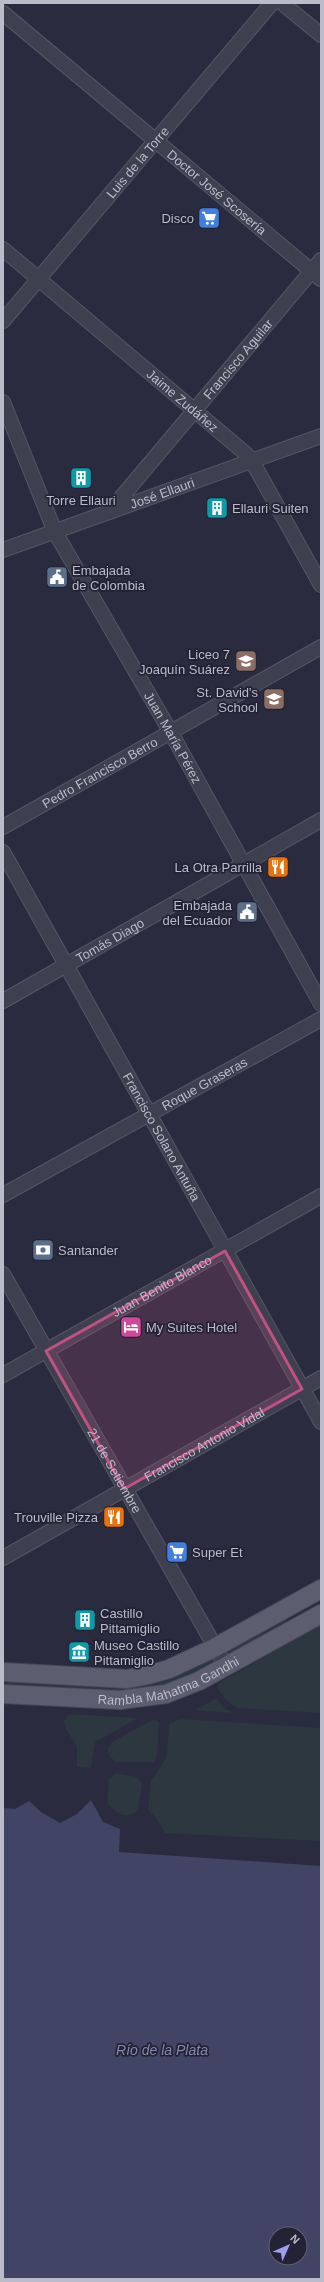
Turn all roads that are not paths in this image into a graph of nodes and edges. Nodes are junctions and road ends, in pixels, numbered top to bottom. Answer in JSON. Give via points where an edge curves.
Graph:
{"nodes":[{"id":1,"x":272,"y":3,"type":"edge"},
{"id":2,"x":282,"y":3,"type":"edge"},
{"id":3,"x":3,"y":13,"type":"edge"},
{"id":4,"x":321,"y":35,"type":"edge"},
{"id":5,"x":155,"y":141,"type":"junction"},
{"id":6,"x":3,"y":249,"type":"edge"},
{"id":7,"x":321,"y":260,"type":"edge"},
{"id":8,"x":316,"y":275,"type":"edge"},
{"id":9,"x":38,"y":279,"type":"junction"},
{"id":10,"x":3,"y":321,"type":"edge"},
{"id":11,"x":3,"y":402,"type":"edge"},
{"id":12,"x":196,"y":410,"type":"junction"},
{"id":13,"x":321,"y":436,"type":"edge"},
{"id":14,"x":252,"y":461,"type":"junction"},
{"id":15,"x":108,"y":513,"type":"junction"},
{"id":16,"x":55,"y":532,"type":"junction"},
{"id":17,"x":3,"y":550,"type":"edge"},
{"id":18,"x":321,"y":585,"type":"edge"},
{"id":19,"x":321,"y":646,"type":"edge"},
{"id":20,"x":170,"y":731,"type":"junction"},
{"id":21,"x":321,"y":820,"type":"edge"},
{"id":22,"x":3,"y":827,"type":"edge"},
{"id":23,"x":3,"y":852,"type":"edge"},
{"id":24,"x":243,"y":865,"type":"junction"},
{"id":25,"x":66,"y":965,"type":"junction"},
{"id":26,"x":3,"y":1001,"type":"edge"},
{"id":27,"x":321,"y":1004,"type":"edge"},
{"id":28,"x":321,"y":1019,"type":"edge"},
{"id":29,"x":149,"y":1114,"type":"junction"},
{"id":30,"x":3,"y":1195,"type":"edge"},
{"id":31,"x":321,"y":1196,"type":"edge"},
{"id":32,"x":225,"y":1250,"type":"junction"},
{"id":33,"x":3,"y":1274,"type":"edge"},
{"id":34,"x":46,"y":1351,"type":"junction"},
{"id":35,"x":3,"y":1376,"type":"edge"},
{"id":36,"x":321,"y":1378,"type":"edge"},
{"id":37,"x":302,"y":1389,"type":"junction"},
{"id":38,"x":321,"y":1422,"type":"edge"},
{"id":39,"x":124,"y":1489,"type":"junction"},
{"id":40,"x":3,"y":1558,"type":"edge"},
{"id":41,"x":321,"y":1589,"type":"edge"},
{"id":42,"x":321,"y":1602,"type":"edge"},
{"id":43,"x":321,"y":1614,"type":"edge"},
{"id":44,"x":279,"y":1637,"type":"junction"},
{"id":45,"x":214,"y":1648,"type":"junction"},
{"id":46,"x":226,"y":1666,"type":"junction"},
{"id":47,"x":3,"y":1672,"type":"edge"},
{"id":48,"x":3,"y":1694,"type":"edge"}],
"edges":[{"from":1,"to":5,"type":"street","name":"Luis de la Torre"},
{"from":2,"to":4,"type":"street"},
{"from":3,"to":5,"type":"street","name":"Doctor José Scosería"},
{"from":5,"to":8,"type":"street","name":"Doctor José Scosería"},
{"from":5,"to":9,"type":"street","name":"Luis de la Torre"},
{"from":6,"to":9,"type":"street","name":"Jaime Zudáñez"},
{"from":7,"to":8,"type":"street","name":"Francisco Aguilar"},
{"from":8,"to":12,"type":"street","name":"Francisco Aguilar"},
{"from":9,"to":10,"type":"street","name":"Luis de la Torre"},
{"from":9,"to":12,"type":"street","name":"Jaime Zudáñez"},
{"from":11,"to":16,"type":"street","name":"Juan María Pérez"},
{"from":12,"to":14,"type":"street","name":"Jaime Zudáñez"},
{"from":12,"to":15,"type":"street","name":"Francisco Aguilar"},
{"from":13,"to":14,"type":"street","name":"José Ellauri"},
{"from":14,"to":15,"type":"street","name":"José Ellauri"},
{"from":14,"to":18,"type":"street","name":"Jaime Zudáñez"},
{"from":15,"to":16,"type":"street","name":"José Ellauri"},
{"from":16,"to":17,"type":"street","name":"José Ellauri"},
{"from":16,"to":20,"type":"street","name":"Juan María Pérez"},
{"from":19,"to":20,"type":"street","name":"Pedro Francisco Berro"},
{"from":20,"to":22,"type":"street","name":"Pedro Francisco Berro"},
{"from":20,"to":24,"type":"street","name":"Juan María Pérez"},
{"from":21,"to":24,"type":"street","name":"Tomás Diago"},
{"from":23,"to":25,"type":"street","name":"Francisco Solano Antuña"},
{"from":24,"to":25,"type":"street","name":"Tomás Diago"},
{"from":24,"to":27,"type":"street","name":"Juan María Pérez"},
{"from":25,"to":26,"type":"street","name":"Tomás Diago"},
{"from":25,"to":29,"type":"street","name":"Francisco Solano Antuña"},
{"from":28,"to":29,"type":"street","name":"Roque Graseras"},
{"from":29,"to":30,"type":"street","name":"Roque Graseras"},
{"from":29,"to":32,"type":"street","name":"Francisco Solano Antuña"},
{"from":31,"to":32,"type":"street","name":"Juan Benito Blanco"},
{"from":32,"to":34,"type":"street","name":"Juan Benito Blanco"},
{"from":32,"to":37,"type":"street","name":"Francisco Solano Antuña"},
{"from":33,"to":34,"type":"street","name":"21 de Setiembre"},
{"from":34,"to":35,"type":"street","name":"Juan Benito Blanco"},
{"from":34,"to":39,"type":"street","name":"21 de Setiembre"},
{"from":36,"to":37,"type":"street","name":"Francisco Antonio Vidal"},
{"from":37,"to":38,"type":"street","name":"Francisco Solano Antuña"},
{"from":37,"to":39,"type":"street","name":"Francisco Antonio Vidal"},
{"from":39,"to":40,"type":"street","name":"Francisco Antonio Vidal"},
{"from":39,"to":45,"type":"street","name":"21 de Setiembre"},
{"from":41,"to":45,"type":"main road","name":"Rambla Mahatma Gandhi"},
{"from":42,"to":44,"type":"main road","via":[[298,1616]]},
{"from":43,"to":44,"type":"main road","name":"Rambla Mahatma Gandhi"},
{"from":44,"to":46,"type":"main road","name":"Rambla Mahatma Gandhi"},
{"from":45,"to":46,"type":"street","name":"21 de Setiembre"},
{"from":45,"to":47,"type":"main road","name":"Rambla Mahatma Gandhi","via":[[169,1669],[133,1678]]},
{"from":46,"to":48,"type":"main road","name":"Rambla Mahatma Gandhi","via":[[181,1689],[135,1700]]}]}
